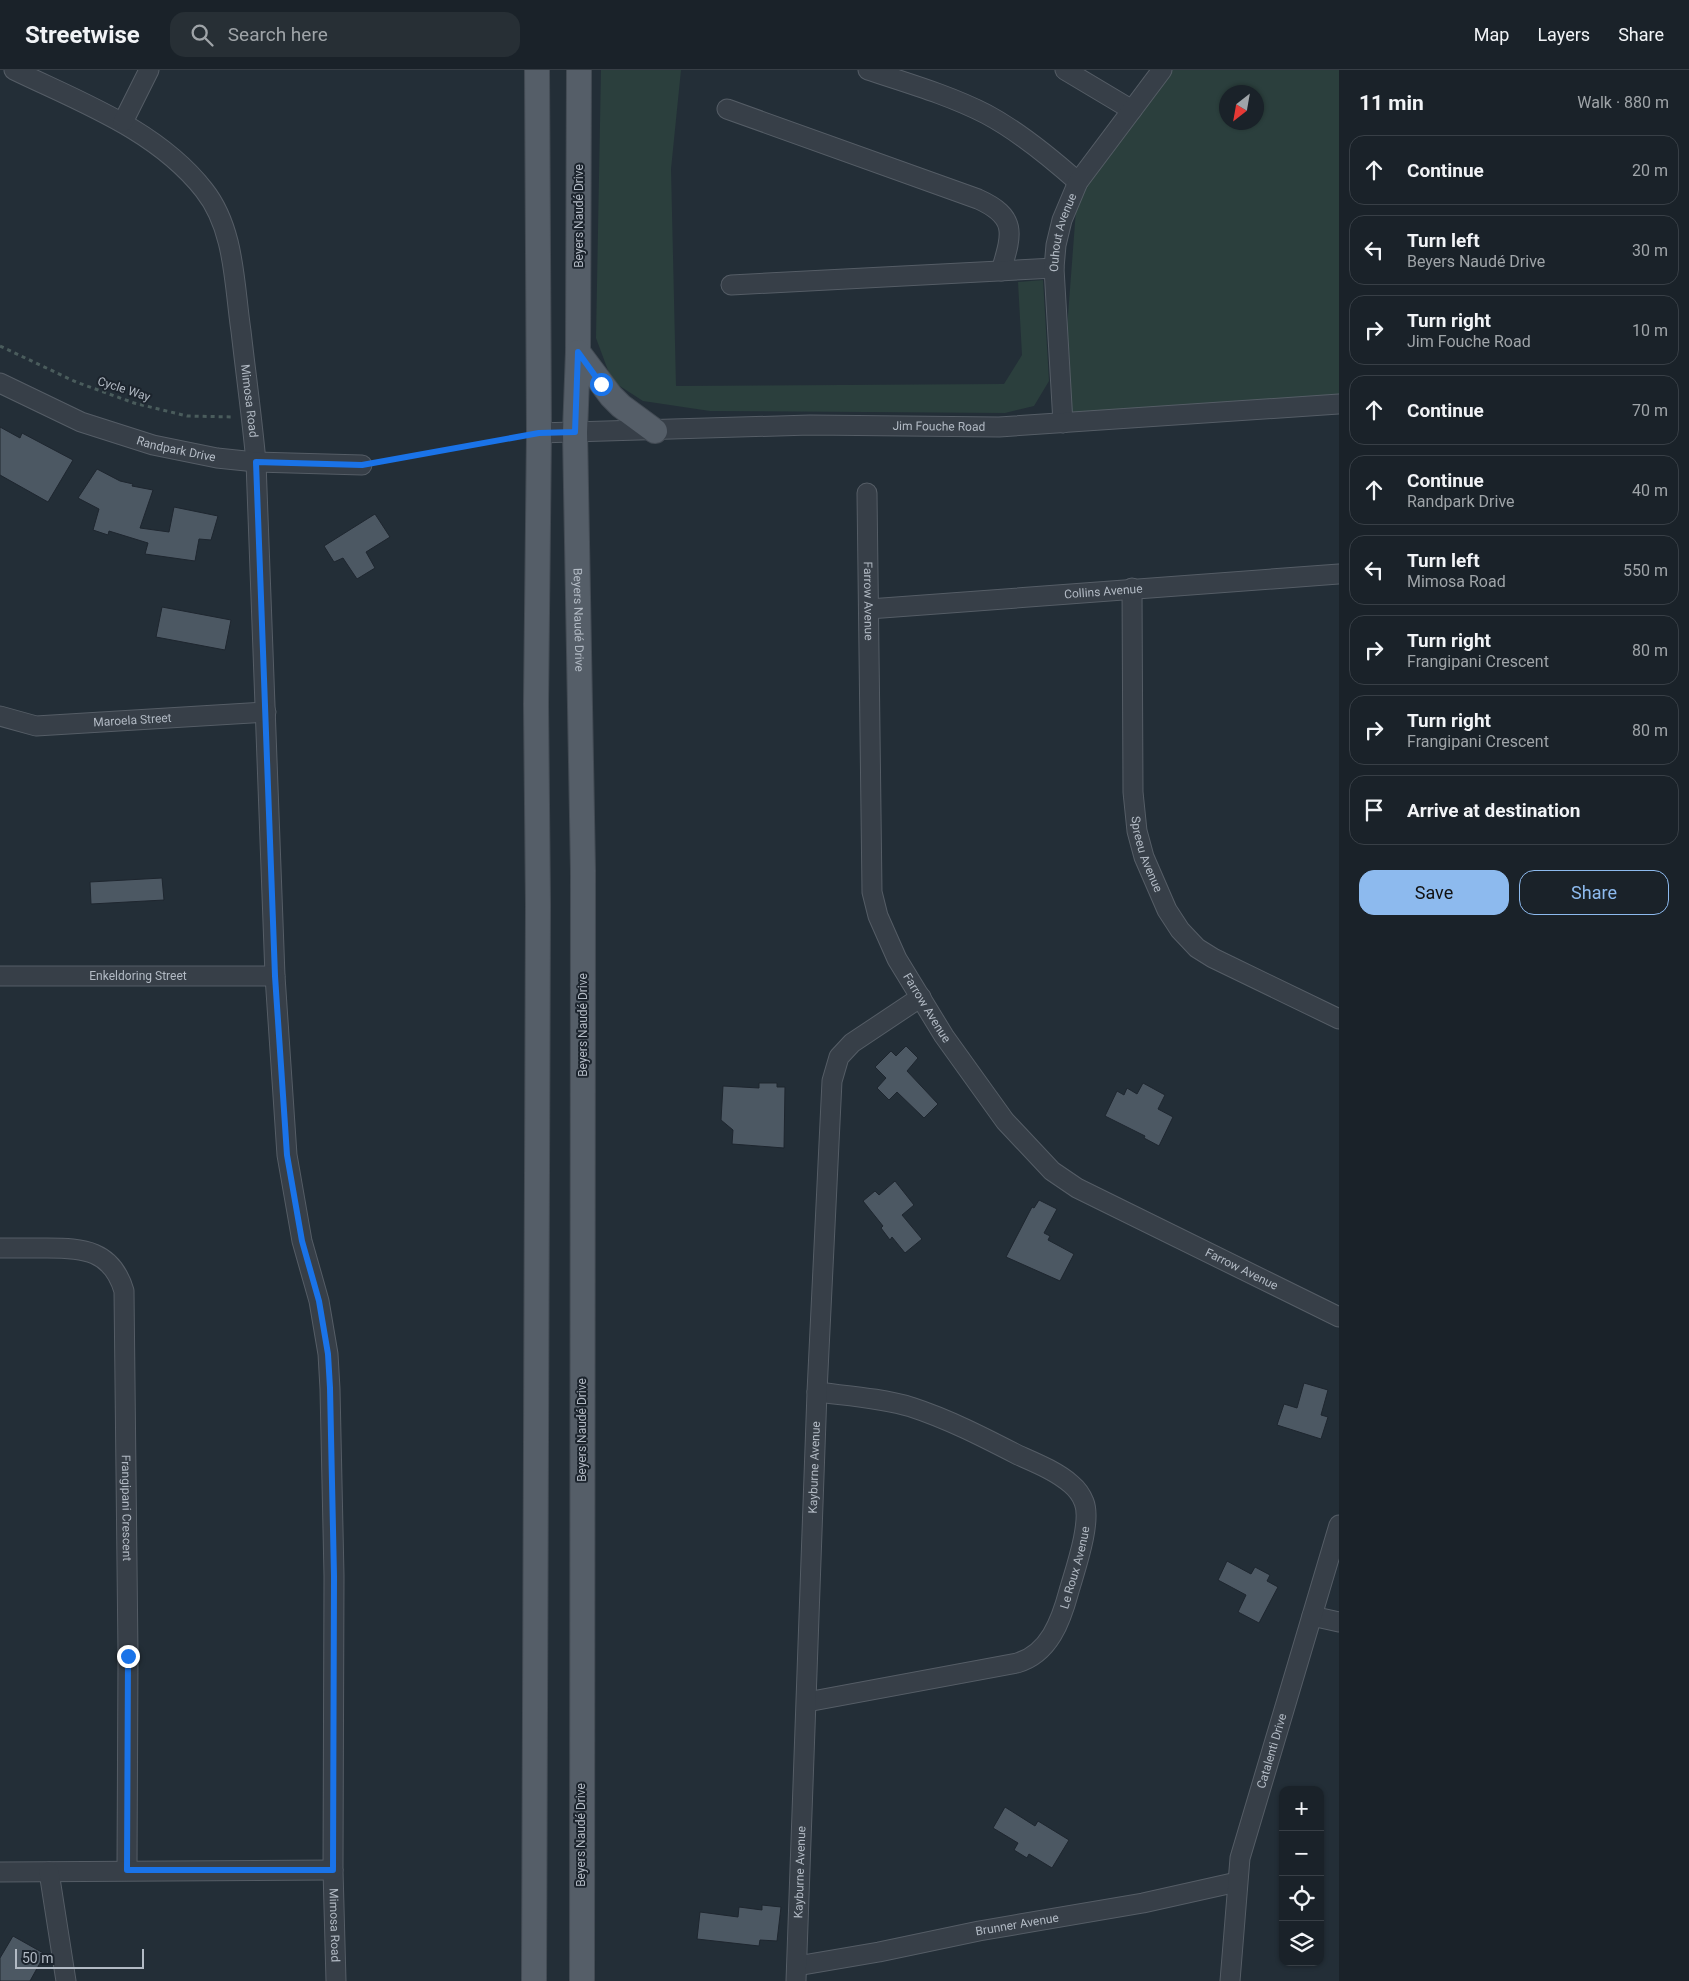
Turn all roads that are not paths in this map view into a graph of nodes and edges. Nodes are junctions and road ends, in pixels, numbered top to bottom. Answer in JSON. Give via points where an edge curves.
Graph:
{"nodes":[{"id":1,"x":14,"y":70,"type":"edge"},
{"id":2,"x":149,"y":70,"type":"edge"},
{"id":3,"x":537,"y":70,"type":"edge"},
{"id":4,"x":579,"y":70,"type":"edge"},
{"id":5,"x":868,"y":70,"type":"edge"},
{"id":6,"x":1065,"y":70,"type":"edge"},
{"id":7,"x":1162,"y":70,"type":"edge"},
{"id":8,"x":727,"y":109,"type":"dead end"},
{"id":9,"x":1132,"y":110,"type":"junction"},
{"id":10,"x":123,"y":122,"type":"junction"},
{"id":11,"x":1078,"y":182,"type":"junction"},
{"id":12,"x":1054,"y":268,"type":"junction"},
{"id":13,"x":1001,"y":271,"type":"junction"},
{"id":14,"x":732,"y":285,"type":"dead end"},
{"id":15,"x":578,"y":352,"type":"junction"},
{"id":16,"x":0,"y":383,"type":"edge"},
{"id":17,"x":1339,"y":404,"type":"edge"},
{"id":18,"x":1063,"y":423,"type":"junction"},
{"id":19,"x":655,"y":431,"type":"junction"},
{"id":20,"x":575,"y":432,"type":"junction"},
{"id":21,"x":539,"y":433,"type":"junction"},
{"id":22,"x":256,"y":462,"type":"junction"},
{"id":23,"x":362,"y":465,"type":"road end"},
{"id":24,"x":867,"y":493,"type":"dead end"},
{"id":25,"x":1339,"y":574,"type":"edge"},
{"id":26,"x":1132,"y":588,"type":"junction"},
{"id":27,"x":869,"y":609,"type":"junction"},
{"id":28,"x":266,"y":712,"type":"junction"},
{"id":29,"x":0,"y":716,"type":"edge"},
{"id":30,"x":0,"y":976,"type":"edge"},
{"id":31,"x":275,"y":976,"type":"junction"},
{"id":32,"x":921,"y":997,"type":"junction"},
{"id":33,"x":1339,"y":1019,"type":"edge"},
{"id":34,"x":0,"y":1248,"type":"edge"},
{"id":35,"x":1339,"y":1316,"type":"edge"},
{"id":36,"x":817,"y":1392,"type":"junction"},
{"id":37,"x":1339,"y":1525,"type":"edge"},
{"id":38,"x":1312,"y":1616,"type":"junction"},
{"id":39,"x":1339,"y":1622,"type":"edge"},
{"id":40,"x":807,"y":1702,"type":"junction"},
{"id":41,"x":127,"y":1870,"type":"junction"},
{"id":42,"x":333,"y":1870,"type":"junction"},
{"id":43,"x":0,"y":1872,"type":"edge"},
{"id":44,"x":48,"y":1872,"type":"junction"},
{"id":45,"x":1237,"y":1882,"type":"junction"},
{"id":46,"x":797,"y":1974,"type":"edge"},
{"id":47,"x":66,"y":1981,"type":"edge"},
{"id":48,"x":336,"y":1981,"type":"edge"},
{"id":49,"x":534,"y":1981,"type":"edge"},
{"id":50,"x":582,"y":1981,"type":"edge"},
{"id":51,"x":1230,"y":1981,"type":"edge"}],
"edges":[{"from":1,"to":10,"type":"street","name":"Mimosa Road"},
{"from":2,"to":10,"type":"street"},
{"from":3,"to":21,"type":"main road"},
{"from":4,"to":15,"type":"main road","name":"Beyers Naudé Drive"},
{"from":5,"to":11,"type":"street","via":[[986,114]]},
{"from":6,"to":9,"type":"street"},
{"from":7,"to":9,"type":"street","name":"Ouhout Avenue"},
{"from":8,"to":13,"type":"street","via":[[993,205],[1002,212],[1007,223],[1008,247]]},
{"from":9,"to":11,"type":"street","name":"Ouhout Avenue"},
{"from":10,"to":22,"type":"street","name":"Mimosa Road","via":[[184,168],[218,211],[229,243]]},
{"from":11,"to":12,"type":"street","name":"Ouhout Avenue","via":[[1062,220]]},
{"from":12,"to":13,"type":"street"},
{"from":12,"to":18,"type":"street","name":"Ouhout Avenue"},
{"from":13,"to":14,"type":"street"},
{"from":15,"to":19,"type":"main road","via":[[611,396]]},
{"from":15,"to":20,"type":"main road","name":"Beyers Naudé Drive"},
{"from":16,"to":22,"type":"street","name":"Randpark Drive","via":[[81,422],[153,445]]},
{"from":17,"to":18,"type":"street","name":"Jim Fouche Road"},
{"from":18,"to":19,"type":"street","name":"Jim Fouche Road","via":[[999,427],[810,425]]},
{"from":19,"to":20,"type":"street","name":"Jim Fouche Road"},
{"from":20,"to":21,"type":"street","name":"Jim Fouche Road"},
{"from":20,"to":50,"type":"main road","name":"Beyers Naudé Drive","via":[[582,871]]},
{"from":21,"to":49,"type":"main road"},
{"from":22,"to":23,"type":"street","name":"Randpark Drive"},
{"from":22,"to":28,"type":"street","name":"Mimosa Road"},
{"from":24,"to":27,"type":"street","name":"Farrow Avenue"},
{"from":25,"to":26,"type":"street","name":"Collins Avenue"},
{"from":26,"to":27,"type":"street","name":"Collins Avenue"},
{"from":26,"to":33,"type":"street","name":"Spreeu Avenue","via":[[1133,792],[1137,831],[1144,857],[1167,910],[1197,948]]},
{"from":27,"to":32,"type":"street","name":"Farrow Avenue","via":[[872,892],[886,936]]},
{"from":28,"to":29,"type":"street","name":"Maroela Street","via":[[36,726]]},
{"from":28,"to":31,"type":"street","name":"Mimosa Road"},
{"from":30,"to":31,"type":"street","name":"Enkeldoring Street"},
{"from":31,"to":42,"type":"street","name":"Mimosa Road","via":[[287,1155],[302,1241],[319,1301],[328,1354],[334,1567]]},
{"from":32,"to":35,"type":"street","name":"Farrow Avenue","via":[[944,1036],[1005,1121],[1052,1171],[1077,1188]]},
{"from":32,"to":36,"type":"street","name":"Kayburne Avenue","via":[[852,1044],[839,1057],[832,1081]]},
{"from":34,"to":41,"type":"street","name":"Frangipani Crescent","via":[[75,1248],[92,1252],[112,1268],[124,1291]]},
{"from":36,"to":40,"type":"street","name":"Kayburne Avenue"},
{"from":36,"to":40,"type":"street","name":"Le Roux Avenue","via":[[910,1407],[989,1440],[1070,1483],[1086,1504],[1086,1517],[1066,1603],[1050,1640],[1026,1661]]},
{"from":37,"to":38,"type":"street","name":"Catalenti Drive"},
{"from":38,"to":39,"type":"street"},
{"from":38,"to":45,"type":"street","name":"Catalenti Drive","via":[[1248,1827]]},
{"from":40,"to":46,"type":"street","name":"Kayburne Avenue"},
{"from":41,"to":42,"type":"street"},
{"from":41,"to":44,"type":"street"},
{"from":42,"to":48,"type":"street","name":"Mimosa Road"},
{"from":43,"to":44,"type":"street"},
{"from":44,"to":47,"type":"street"},
{"from":45,"to":46,"type":"street","name":"Brunner Avenue","via":[[1143,1903],[979,1931],[879,1952]]},
{"from":45,"to":51,"type":"street","name":"Catalenti Drive"}]}
